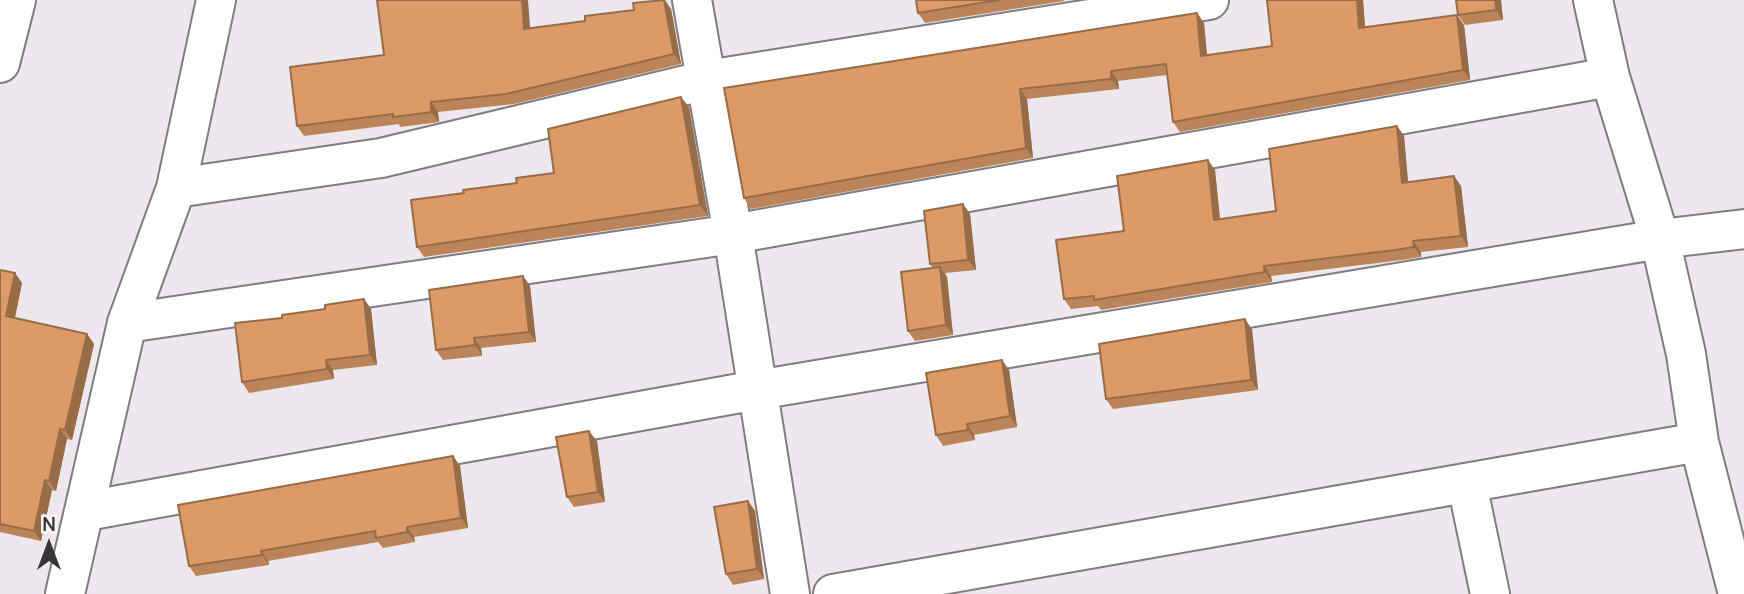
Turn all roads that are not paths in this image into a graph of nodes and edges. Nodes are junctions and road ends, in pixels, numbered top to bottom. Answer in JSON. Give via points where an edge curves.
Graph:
{"nodes":[{"id":1,"x":16,"y":0,"type":"edge"},
{"id":2,"x":691,"y":0,"type":"edge"},
{"id":3,"x":1209,"y":0,"type":"edge"},
{"id":4,"x":1593,"y":0,"type":"edge"},
{"id":5,"x":224,"y":1,"type":"edge"},
{"id":6,"x":0,"y":63,"type":"edge"},
{"id":7,"x":1610,"y":77,"type":"junction"},
{"id":8,"x":707,"y":80,"type":"junction"},
{"id":9,"x":176,"y":188,"type":"junction"},
{"id":10,"x":1744,"y":229,"type":"edge"},
{"id":11,"x":733,"y":234,"type":"junction"},
{"id":12,"x":1660,"y":239,"type":"junction"},
{"id":13,"x":127,"y":323,"type":"junction"},
{"id":14,"x":757,"y":390,"type":"junction"},
{"id":15,"x":1699,"y":442,"type":"junction"},
{"id":16,"x":1467,"y":484,"type":"junction"},
{"id":17,"x":86,"y":511,"type":"junction"},
{"id":18,"x":65,"y":594,"type":"edge"},
{"id":19,"x":790,"y":594,"type":"edge"},
{"id":20,"x":832,"y":594,"type":"edge"},
{"id":21,"x":1490,"y":594,"type":"edge"},
{"id":22,"x":1738,"y":594,"type":"edge"}],
"edges":[{"from":1,"to":6,"type":"street"},
{"from":2,"to":8,"type":"street"},
{"from":3,"to":8,"type":"street"},
{"from":4,"to":7,"type":"street"},
{"from":5,"to":9,"type":"street"},
{"from":7,"to":11,"type":"street"},
{"from":7,"to":12,"type":"street"},
{"from":8,"to":9,"type":"street","via":[[381,158]]},
{"from":8,"to":11,"type":"street"},
{"from":9,"to":13,"type":"street"},
{"from":10,"to":12,"type":"street"},
{"from":11,"to":13,"type":"street"},
{"from":11,"to":14,"type":"street"},
{"from":12,"to":14,"type":"street"},
{"from":12,"to":15,"type":"street","via":[[1686,354]]},
{"from":13,"to":17,"type":"street"},
{"from":14,"to":17,"type":"street"},
{"from":14,"to":19,"type":"street"},
{"from":15,"to":16,"type":"street"},
{"from":15,"to":22,"type":"street"},
{"from":16,"to":20,"type":"street"},
{"from":16,"to":21,"type":"street"},
{"from":17,"to":18,"type":"street"}]}
